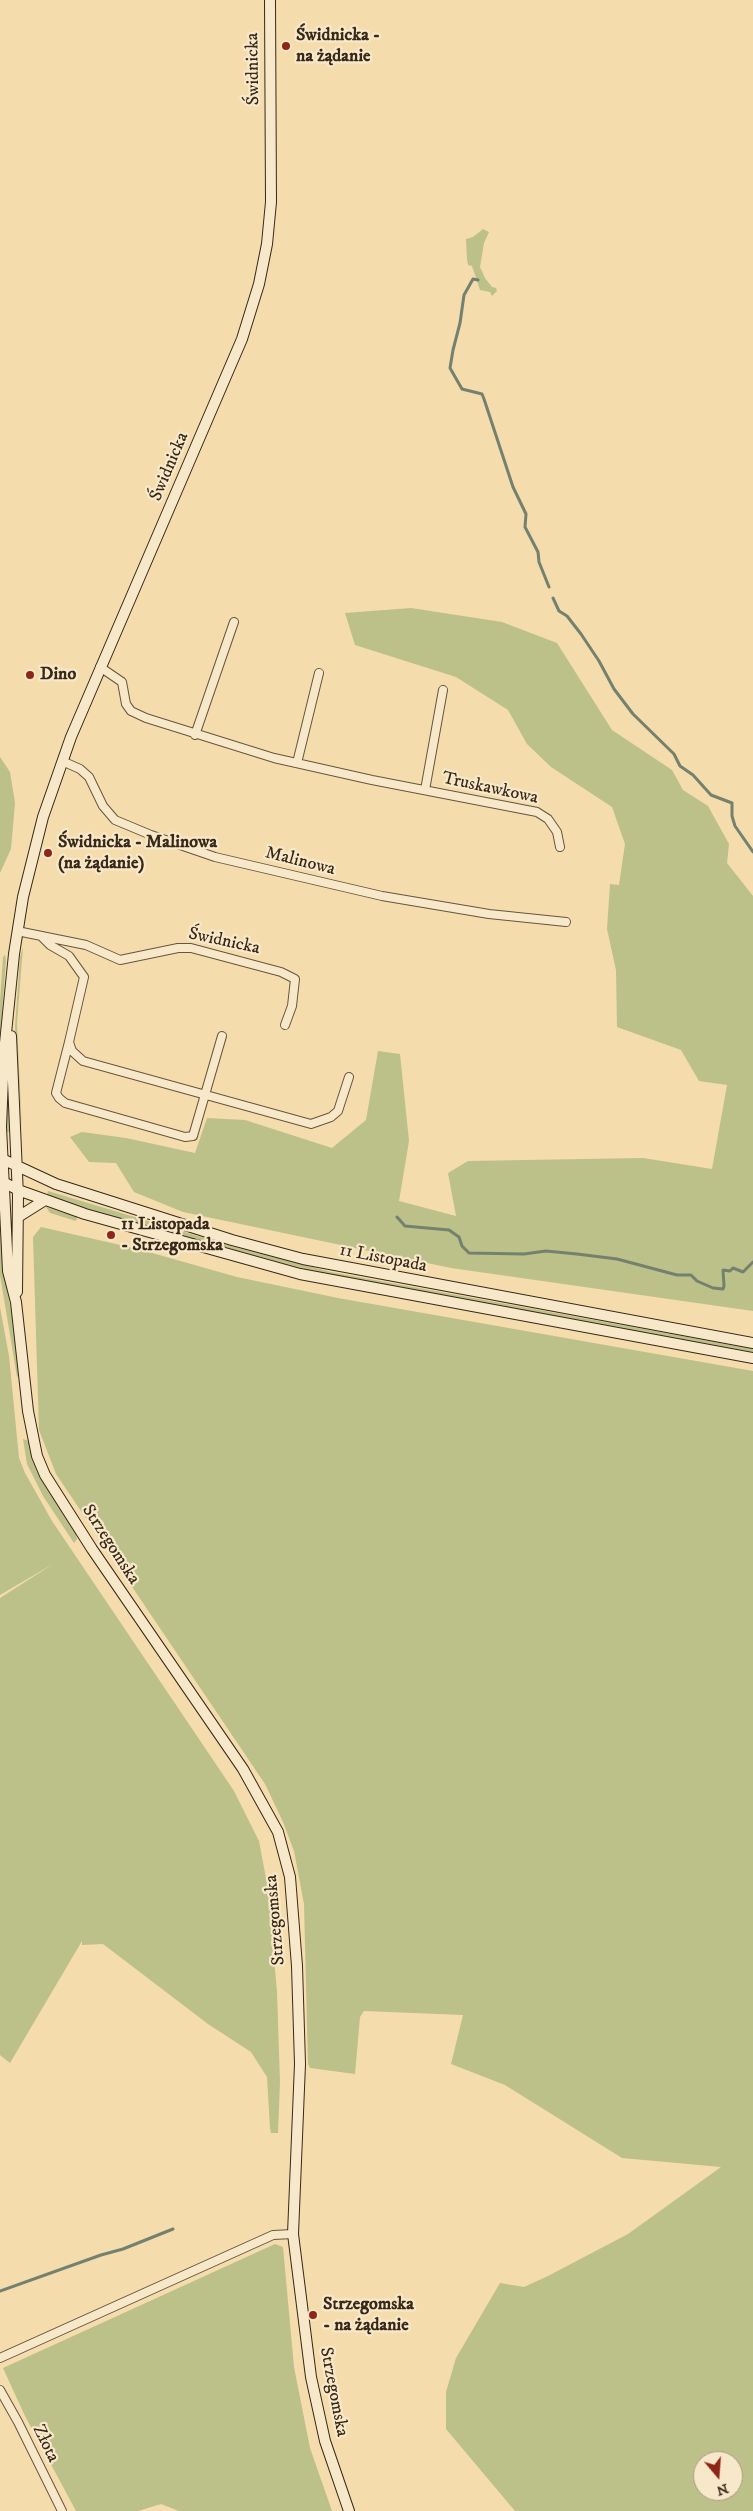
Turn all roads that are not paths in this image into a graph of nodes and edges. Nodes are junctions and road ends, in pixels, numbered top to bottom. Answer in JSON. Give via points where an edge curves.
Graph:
{"nodes":[{"id":1,"x":270,"y":0,"type":"edge"},
{"id":2,"x":234,"y":622,"type":"dead end"},
{"id":3,"x":100,"y":667,"type":"junction"},
{"id":4,"x":319,"y":673,"type":"dead end"},
{"id":5,"x":443,"y":690,"type":"dead end"},
{"id":6,"x":195,"y":735,"type":"junction"},
{"id":7,"x":62,"y":761,"type":"junction"},
{"id":8,"x":297,"y":763,"type":"junction"},
{"id":9,"x":425,"y":790,"type":"junction"},
{"id":10,"x":560,"y":847,"type":"dead end"},
{"id":11,"x":566,"y":922,"type":"dead end"},
{"id":12,"x":17,"y":931,"type":"junction"},
{"id":13,"x":41,"y":936,"type":"junction"},
{"id":14,"x":9,"y":1005,"type":"junction"},
{"id":15,"x":285,"y":1025,"type":"dead end"},
{"id":16,"x":222,"y":1036,"type":"dead end"},
{"id":17,"x":69,"y":1042,"type":"junction"},
{"id":18,"x":349,"y":1077,"type":"dead end"},
{"id":19,"x":205,"y":1095,"type":"junction"},
{"id":20,"x":1,"y":1119,"type":"edge"},
{"id":21,"x":2,"y":1159,"type":"edge"},
{"id":22,"x":17,"y":1168,"type":"junction"},
{"id":23,"x":2,"y":1181,"type":"edge"},
{"id":24,"x":18,"y":1190,"type":"junction"},
{"id":25,"x":44,"y":1200,"type":"junction"},
{"id":26,"x":18,"y":1217,"type":"junction"},
{"id":27,"x":16,"y":1302,"type":"junction"},
{"id":28,"x":753,"y":1343,"type":"edge"},
{"id":29,"x":753,"y":1358,"type":"edge"},
{"id":30,"x":293,"y":2234,"type":"junction"},
{"id":31,"x":0,"y":2358,"type":"edge"},
{"id":32,"x":0,"y":2390,"type":"edge"},
{"id":33,"x":62,"y":2511,"type":"edge"},
{"id":34,"x":349,"y":2511,"type":"edge"}],
"edges":[{"from":1,"to":3,"type":"main road","name":"Świdnicka","via":[[271,202],[259,284],[224,383]]},
{"from":2,"to":6,"type":"street"},
{"from":3,"to":6,"type":"street","name":"Truskawkowa","via":[[122,682],[126,704],[131,711]]},
{"from":3,"to":7,"type":"main road","name":"Świdnicka"},
{"from":4,"to":8,"type":"street"},
{"from":5,"to":9,"type":"street","name":"Truskawkowa"},
{"from":6,"to":8,"type":"street","name":"Truskawkowa"},
{"from":7,"to":11,"type":"street","name":"Malinowa","via":[[89,777],[103,806],[115,820],[151,836],[215,857],[382,896],[489,914]]},
{"from":7,"to":12,"type":"main road","name":"Świdnicka","via":[[42,817]]},
{"from":8,"to":9,"type":"street","name":"Truskawkowa"},
{"from":9,"to":10,"type":"street","name":"Truskawkowa","via":[[537,812],[548,819],[557,832]]},
{"from":12,"to":13,"type":"street","name":"Świdnicka"},
{"from":12,"to":14,"type":"main road","name":"Świdnicka"},
{"from":13,"to":15,"type":"street","name":"Świdnicka","via":[[86,945],[120,960],[191,948],[281,972],[295,979],[292,1006]]},
{"from":13,"to":17,"type":"street","name":"Świdnicka","via":[[69,956],[84,977]]},
{"from":14,"to":20,"type":"main road","name":"Świdnicka"},
{"from":14,"to":22,"type":"main road","name":"Świdnicka"},
{"from":16,"to":19,"type":"street","name":"Świdnicka"},
{"from":17,"to":19,"type":"street","via":[[72,1051],[83,1061]]},
{"from":17,"to":19,"type":"street","name":"Świdnicka","via":[[56,1093],[65,1103],[186,1137],[193,1136]]},
{"from":18,"to":19,"type":"street","via":[[338,1111],[326,1120],[311,1124]]},
{"from":20,"to":21,"type":"main road","name":"Świdnicka"},
{"from":21,"to":22,"type":"main road","name":"11 Listopada"},
{"from":21,"to":23,"type":"main road","name":"Strzegomska"},
{"from":22,"to":24,"type":"main road","name":"Świdnicka"},
{"from":22,"to":28,"type":"main road","name":"11 Listopada","via":[[136,1210],[318,1263]]},
{"from":23,"to":24,"type":"main road","name":"11 Listopada"},
{"from":23,"to":27,"type":"main road","name":"Strzegomska","via":[[7,1263]]},
{"from":24,"to":25,"type":"main road","name":"11 Listopada"},
{"from":24,"to":26,"type":"main road","name":"Strzegomska"},
{"from":25,"to":26,"type":"main road"},
{"from":25,"to":29,"type":"main road","name":"11 Listopada","via":[[300,1274]]},
{"from":26,"to":27,"type":"main road","name":"Strzegomska"},
{"from":27,"to":30,"type":"main road","name":"Strzegomska","via":[[28,1411],[37,1456],[45,1475],[243,1769],[278,1832],[290,1877],[297,1966],[300,2064]]},
{"from":30,"to":31,"type":"street","via":[[273,2235]]},
{"from":30,"to":34,"type":"main road","name":"Strzegomska","via":[[311,2377],[325,2442]]},
{"from":32,"to":33,"type":"street","name":"Złota"}]}
